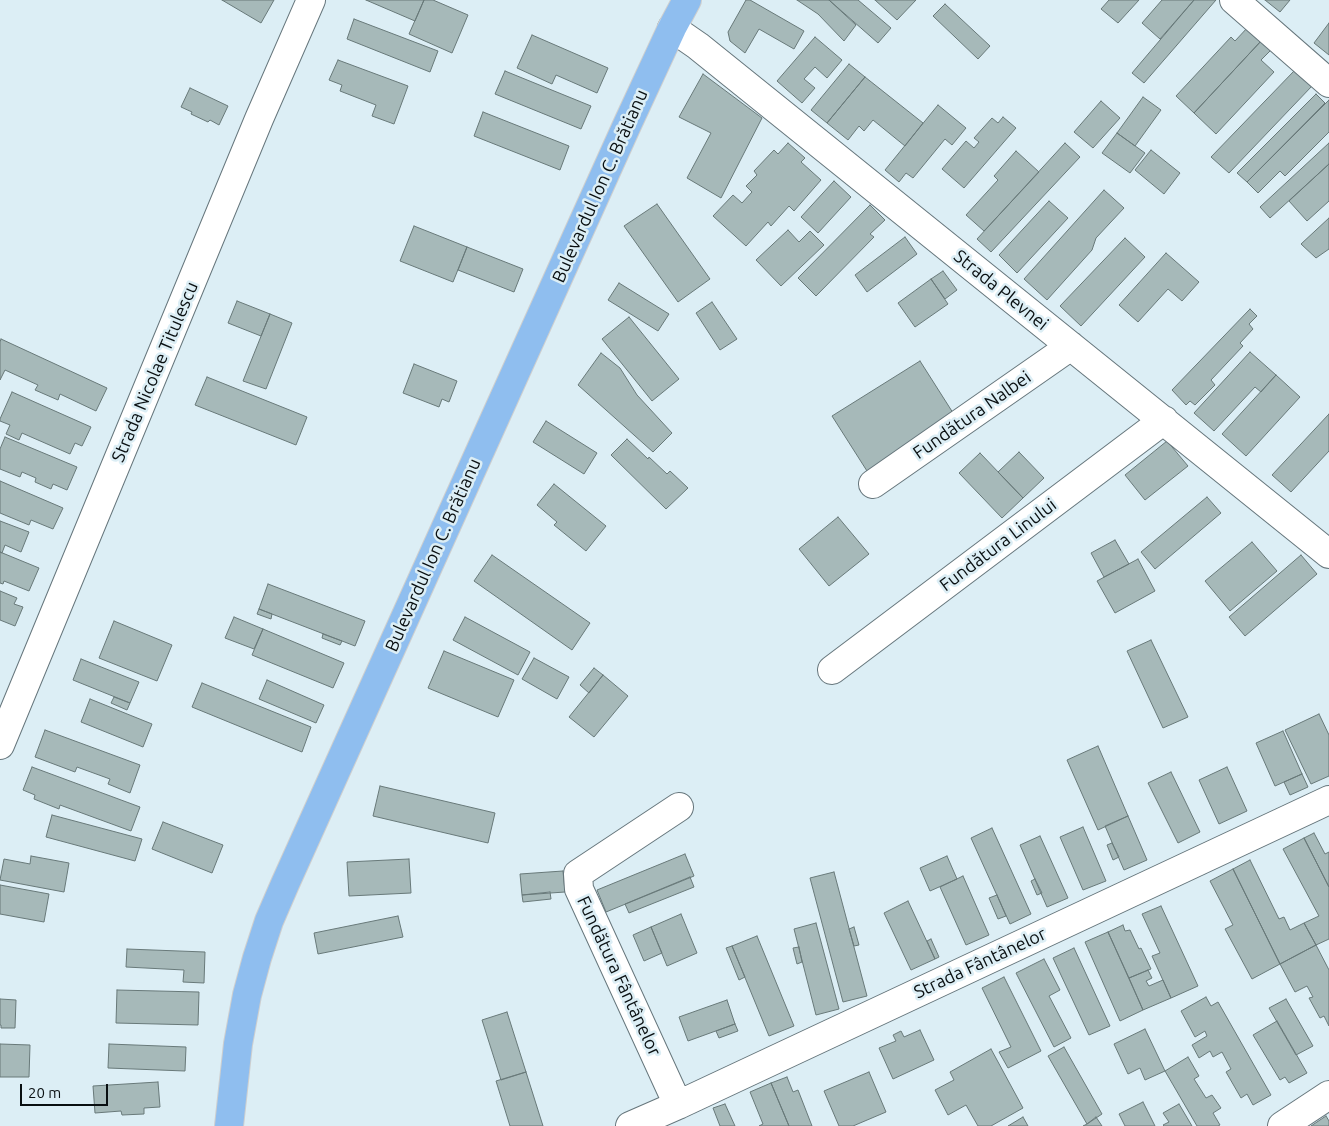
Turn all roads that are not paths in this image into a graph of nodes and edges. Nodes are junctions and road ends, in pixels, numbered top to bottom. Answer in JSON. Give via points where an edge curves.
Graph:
{"nodes":[{"id":1,"x":311,"y":0,"type":"edge"},
{"id":2,"x":687,"y":0,"type":"edge"},
{"id":3,"x":1234,"y":0,"type":"edge"},
{"id":4,"x":672,"y":28,"type":"junction"},
{"id":5,"x":1329,"y":84,"type":"edge"},
{"id":6,"x":1071,"y":346,"type":"junction"},
{"id":7,"x":1164,"y":420,"type":"junction"},
{"id":8,"x":873,"y":484,"type":"dead end"},
{"id":9,"x":1329,"y":554,"type":"edge"},
{"id":10,"x":832,"y":670,"type":"dead end"},
{"id":11,"x":0,"y":744,"type":"edge"},
{"id":12,"x":1329,"y":800,"type":"edge"},
{"id":13,"x":679,"y":807,"type":"dead end"},
{"id":14,"x":1329,"y":1095,"type":"edge"},
{"id":15,"x":678,"y":1105,"type":"junction"},
{"id":16,"x":229,"y":1126,"type":"edge"},
{"id":17,"x":630,"y":1126,"type":"edge"},
{"id":18,"x":1282,"y":1126,"type":"edge"}],
"edges":[{"from":1,"to":11,"type":"street","name":"Strada Nicolae Titulescu"},
{"from":2,"to":4,"type":"main road","name":"Bulevardul Ion C. Brătianu"},
{"from":3,"to":5,"type":"street"},
{"from":4,"to":6,"type":"street","name":"Strada Plevnei"},
{"from":4,"to":16,"type":"main road","name":"Bulevardul Ion C. Brătianu","via":[[270,921],[247,995]]},
{"from":6,"to":7,"type":"street","name":"Strada Plevnei"},
{"from":6,"to":8,"type":"street","name":"Fundătura Nalbei"},
{"from":7,"to":9,"type":"street","name":"Strada Plevnei"},
{"from":7,"to":10,"type":"street","name":"Fundătura Linului"},
{"from":12,"to":15,"type":"street","name":"Strada Fântânelor"},
{"from":13,"to":15,"type":"street","name":"Fundătura Fântânelor","via":[[578,874],[579,889]]},
{"from":14,"to":18,"type":"street"},
{"from":15,"to":17,"type":"street","name":"Strada Fântânelor"}]}
